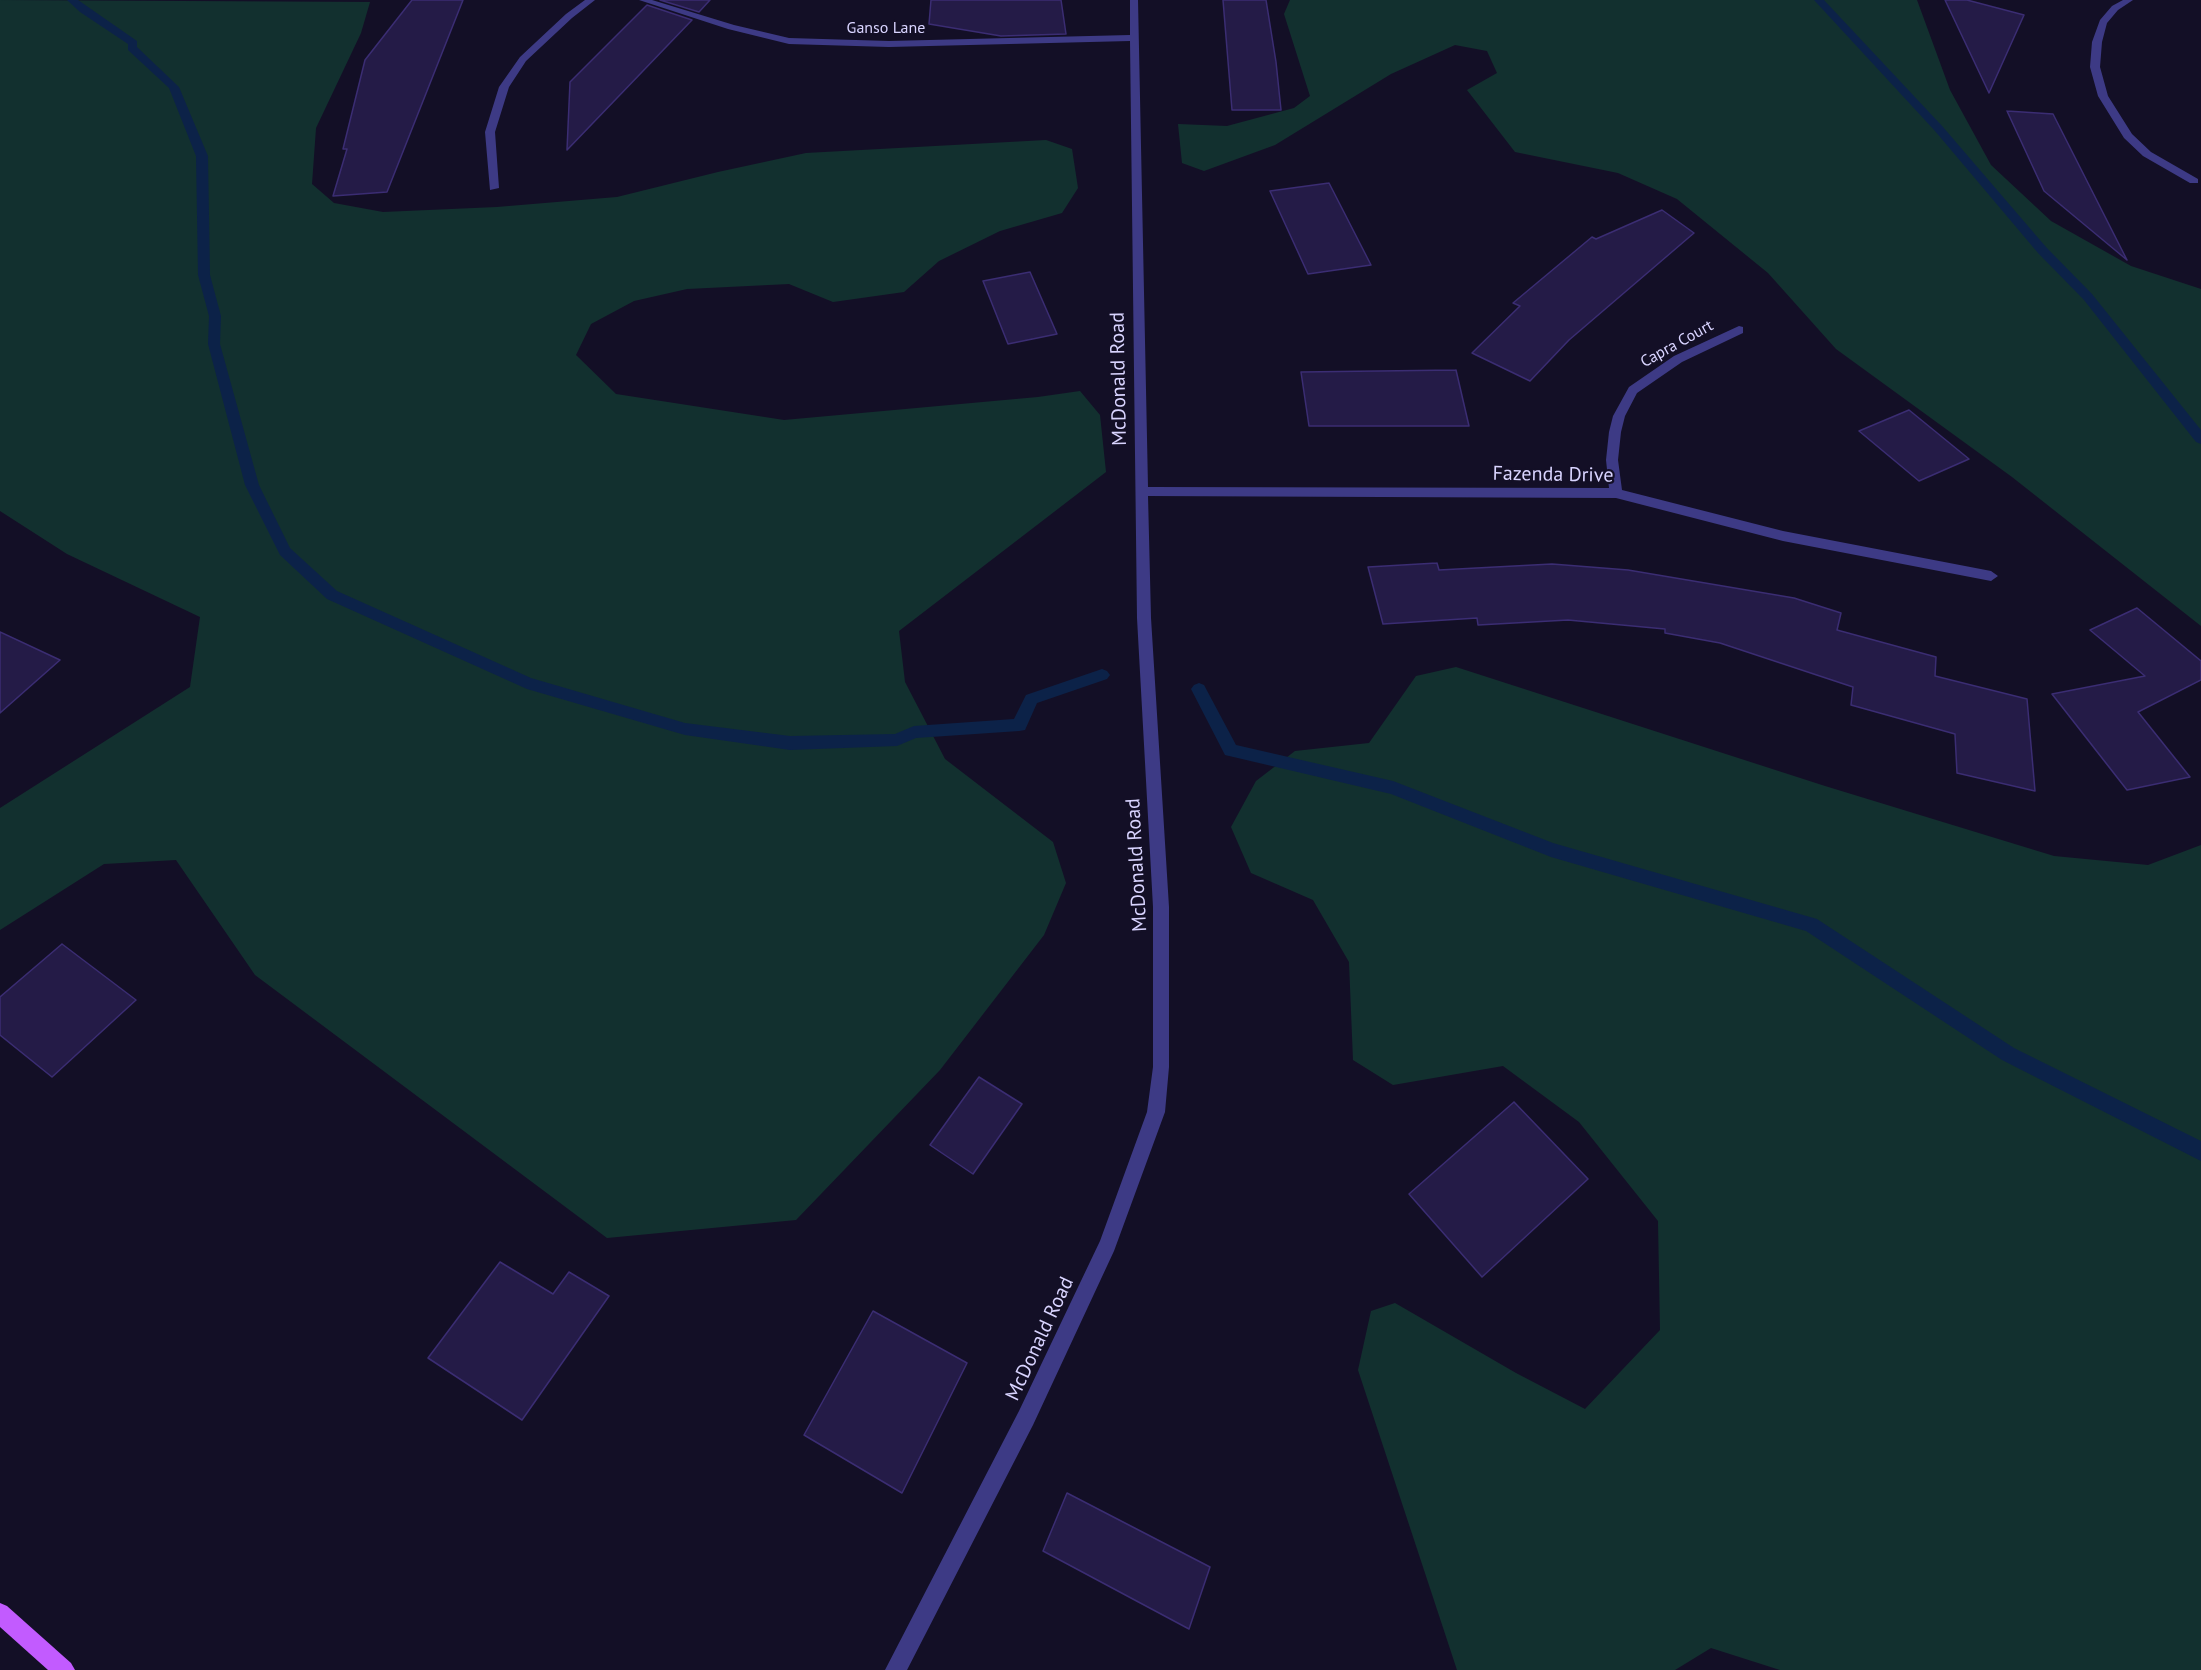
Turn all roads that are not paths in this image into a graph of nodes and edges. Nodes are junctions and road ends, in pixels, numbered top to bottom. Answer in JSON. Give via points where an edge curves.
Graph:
{"nodes":[{"id":1,"x":591,"y":0,"type":"edge"},
{"id":2,"x":643,"y":0,"type":"edge"},
{"id":3,"x":1134,"y":0,"type":"edge"},
{"id":4,"x":2129,"y":0,"type":"edge"},
{"id":5,"x":1135,"y":38,"type":"junction"},
{"id":6,"x":2194,"y":181,"type":"dead end"},
{"id":7,"x":494,"y":188,"type":"dead end"},
{"id":8,"x":1739,"y":330,"type":"dead end"},
{"id":9,"x":1142,"y":491,"type":"junction"},
{"id":10,"x":1616,"y":493,"type":"junction"},
{"id":11,"x":1991,"y":576,"type":"dead end"},
{"id":12,"x":0,"y":1613,"type":"edge"},
{"id":13,"x":64,"y":1670,"type":"edge"},
{"id":14,"x":896,"y":1670,"type":"edge"}],
"edges":[{"from":1,"to":7,"type":"street","via":[[523,59],[504,87],[490,132]]},
{"from":2,"to":5,"type":"street","name":"Ganso Lane","via":[[789,41],[889,44]]},
{"from":3,"to":5,"type":"street","name":"McDonald Road"},
{"from":4,"to":6,"type":"street","via":[[2103,22],[2097,42],[2095,67],[2103,96],[2128,136],[2147,154]]},
{"from":5,"to":9,"type":"street","name":"McDonald Road"},
{"from":8,"to":10,"type":"street","name":"Capra Court","via":[[1678,359],[1633,390],[1615,432],[1612,460]]},
{"from":9,"to":10,"type":"street","name":"Fazenda Drive"},
{"from":9,"to":14,"type":"street","name":"McDonald Road","via":[[1144,618],[1161,908],[1161,1067],[1156,1112],[1108,1245],[1026,1418]]},
{"from":10,"to":11,"type":"street","name":"Fazenda Drive","via":[[1783,536]]},
{"from":12,"to":13,"type":"main road"}]}
